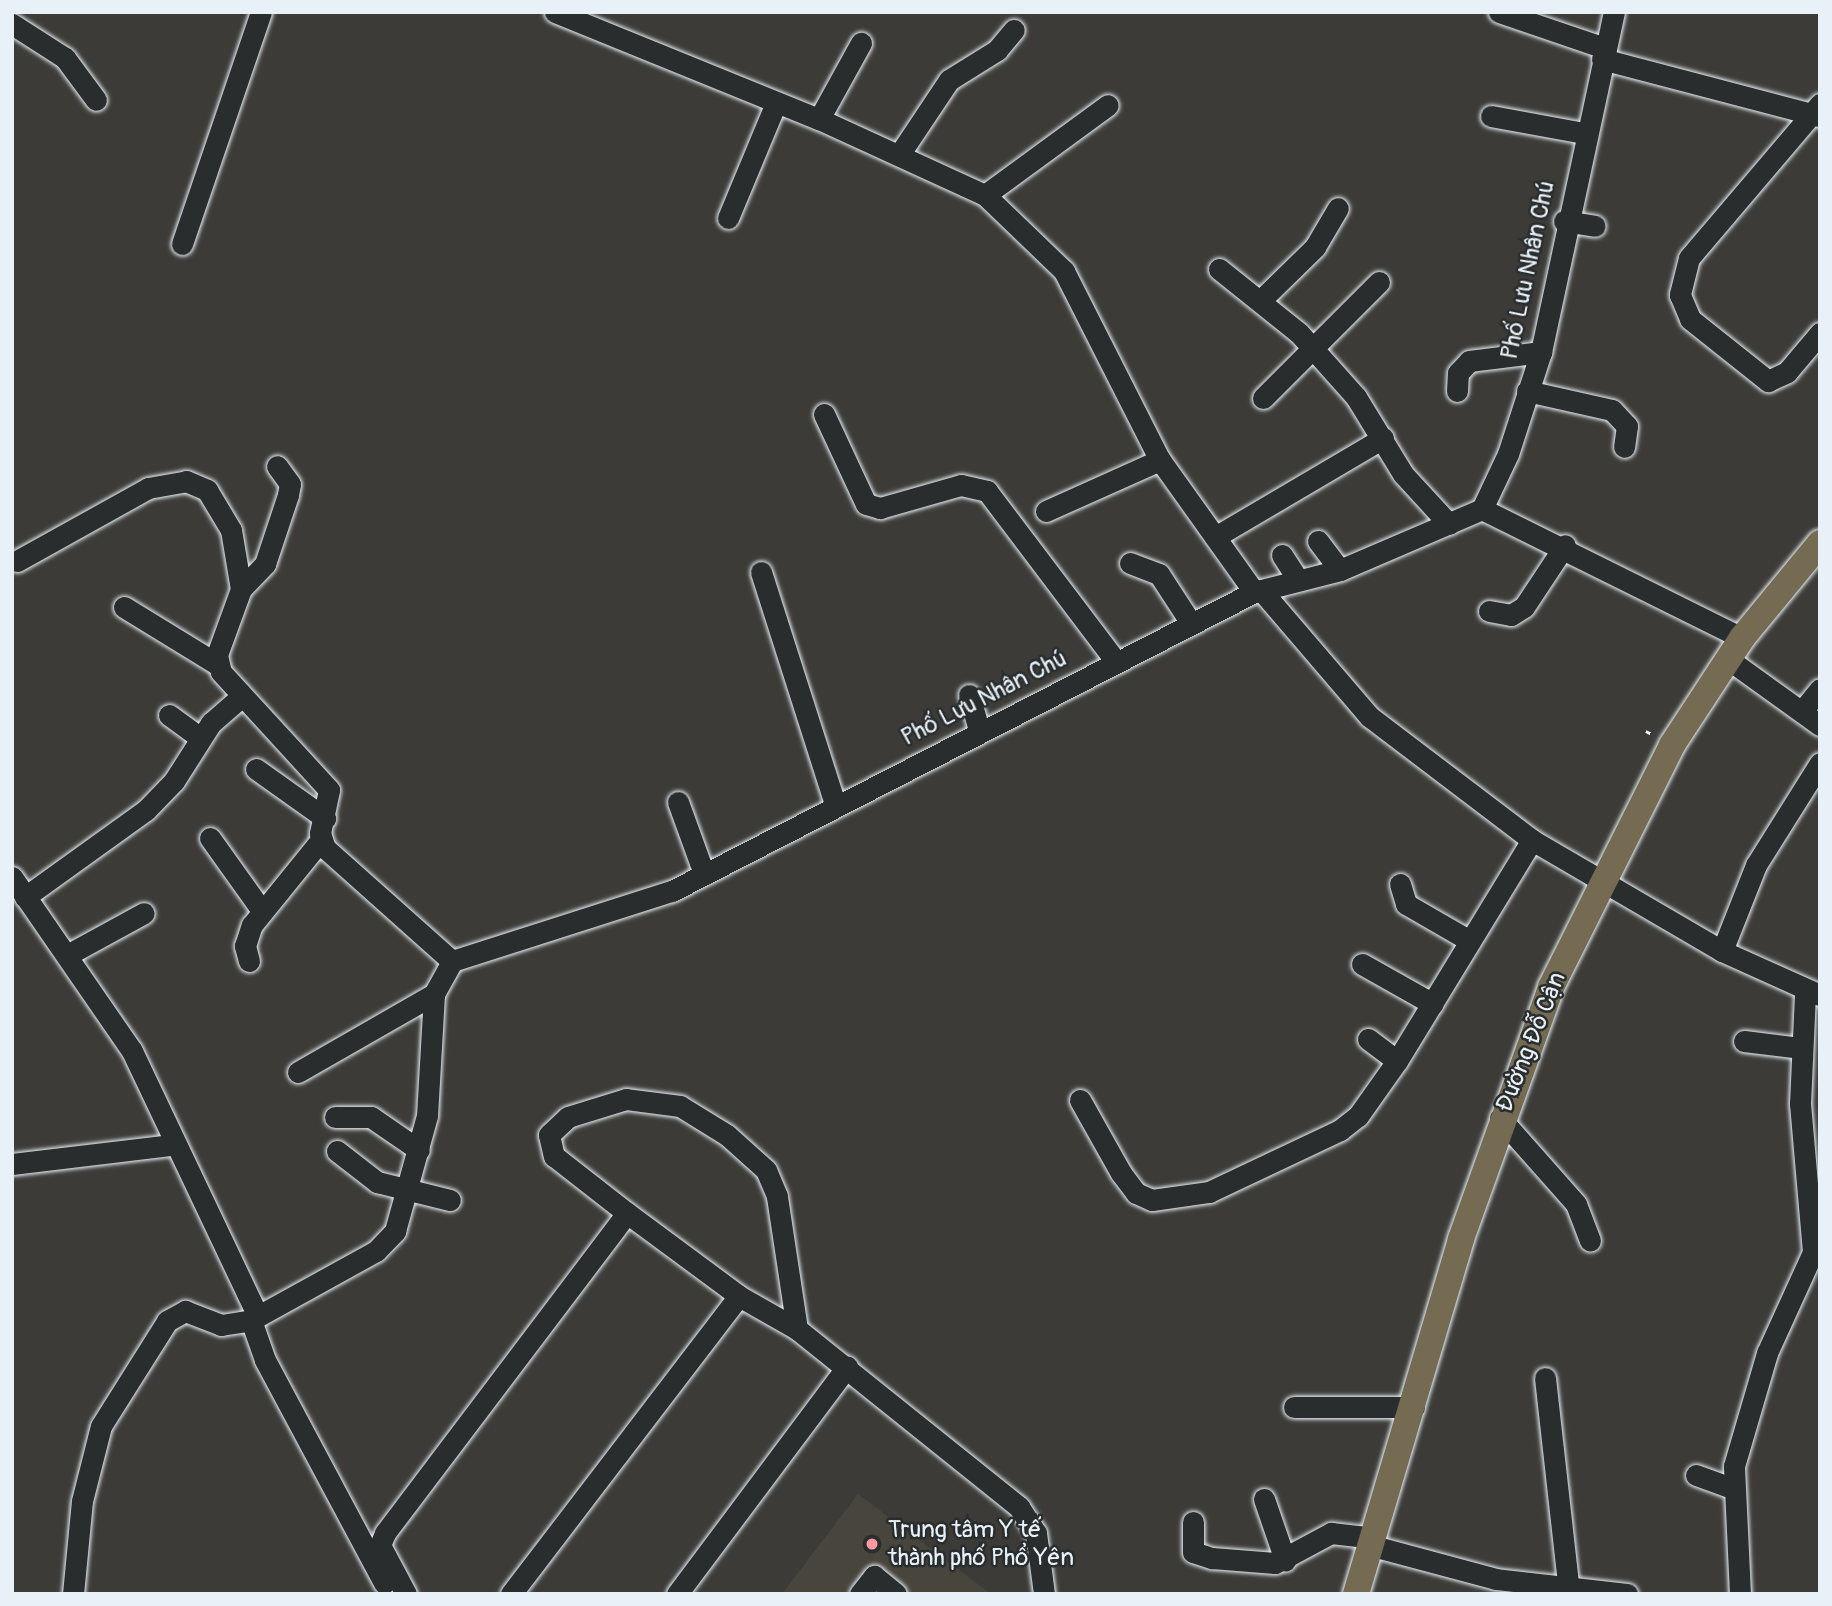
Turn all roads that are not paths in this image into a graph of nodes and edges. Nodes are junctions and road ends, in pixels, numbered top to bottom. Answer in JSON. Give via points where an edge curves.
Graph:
{"nodes":[{"id":1,"x":261,"y":12,"type":"edge"},
{"id":2,"x":555,"y":12,"type":"edge"},
{"id":3,"x":1499,"y":12,"type":"edge"},
{"id":4,"x":1614,"y":12,"type":"edge"},
{"id":5,"x":12,"y":24,"type":"edge"},
{"id":6,"x":1014,"y":30,"type":"dead end"},
{"id":7,"x":861,"y":43,"type":"dead end"},
{"id":8,"x":1604,"y":54,"type":"junction"},
{"id":9,"x":96,"y":100,"type":"dead end"},
{"id":10,"x":775,"y":105,"type":"junction"},
{"id":11,"x":1108,"y":105,"type":"dead end"},
{"id":12,"x":1818,"y":111,"type":"edge"},
{"id":13,"x":1491,"y":116,"type":"dead end"},
{"id":14,"x":819,"y":119,"type":"junction"},
{"id":15,"x":1584,"y":133,"type":"junction"},
{"id":16,"x":899,"y":155,"type":"junction"},
{"id":17,"x":985,"y":195,"type":"junction"},
{"id":18,"x":1338,"y":208,"type":"dead end"},
{"id":19,"x":728,"y":218,"type":"dead end"},
{"id":20,"x":1564,"y":221,"type":"junction"},
{"id":21,"x":1595,"y":226,"type":"dead end"},
{"id":22,"x":182,"y":244,"type":"dead end"},
{"id":23,"x":1219,"y":269,"type":"dead end"},
{"id":24,"x":1379,"y":282,"type":"dead end"},
{"id":25,"x":1263,"y":298,"type":"junction"},
{"id":26,"x":1820,"y":333,"type":"edge"},
{"id":27,"x":1313,"y":350,"type":"junction"},
{"id":28,"x":1541,"y":352,"type":"junction"},
{"id":29,"x":1457,"y":391,"type":"dead end"},
{"id":30,"x":1527,"y":391,"type":"junction"},
{"id":31,"x":1263,"y":398,"type":"dead end"},
{"id":32,"x":824,"y":414,"type":"dead end"},
{"id":33,"x":1382,"y":438,"type":"junction"},
{"id":34,"x":1624,"y":447,"type":"dead end"},
{"id":35,"x":1160,"y":460,"type":"junction"},
{"id":36,"x":277,"y":466,"type":"dead end"},
{"id":37,"x":1482,"y":509,"type":"junction"},
{"id":38,"x":1046,"y":511,"type":"dead end"},
{"id":39,"x":1448,"y":524,"type":"junction"},
{"id":40,"x":1215,"y":537,"type":"junction"},
{"id":41,"x":1318,"y":541,"type":"dead end"},
{"id":42,"x":1820,"y":543,"type":"edge"},
{"id":43,"x":1565,"y":545,"type":"junction"},
{"id":44,"x":1282,"y":555,"type":"dead end"},
{"id":45,"x":16,"y":561,"type":"dead end"},
{"id":46,"x":1130,"y":563,"type":"dead end"},
{"id":47,"x":1340,"y":569,"type":"junction"},
{"id":48,"x":761,"y":572,"type":"dead end"},
{"id":49,"x":1298,"y":580,"type":"junction"},
{"id":50,"x":240,"y":589,"type":"junction"},
{"id":51,"x":1257,"y":591,"type":"junction"},
{"id":52,"x":124,"y":607,"type":"dead end"},
{"id":53,"x":1489,"y":611,"type":"dead end"},
{"id":54,"x":1191,"y":623,"type":"junction"},
{"id":55,"x":1735,"y":648,"type":"junction"},
{"id":56,"x":1115,"y":660,"type":"junction"},
{"id":57,"x":217,"y":664,"type":"junction"},
{"id":58,"x":1820,"y":689,"type":"edge"},
{"id":59,"x":969,"y":695,"type":"dead end"},
{"id":60,"x":241,"y":697,"type":"junction"},
{"id":61,"x":1802,"y":711,"type":"junction"},
{"id":62,"x":169,"y":715,"type":"dead end"},
{"id":63,"x":1820,"y":724,"type":"edge"},
{"id":64,"x":979,"y":729,"type":"junction"},
{"id":65,"x":201,"y":738,"type":"junction"},
{"id":66,"x":1820,"y":764,"type":"edge"},
{"id":67,"x":256,"y":769,"type":"dead end"},
{"id":68,"x":678,"y":802,"type":"dead end"},
{"id":69,"x":835,"y":804,"type":"junction"},
{"id":70,"x":326,"y":818,"type":"junction"},
{"id":71,"x":210,"y":838,"type":"dead end"},
{"id":72,"x":320,"y":841,"type":"junction"},
{"id":73,"x":1532,"y":841,"type":"junction"},
{"id":74,"x":704,"y":874,"type":"junction"},
{"id":75,"x":12,"y":877,"type":"edge"},
{"id":76,"x":1599,"y":883,"type":"junction"},
{"id":77,"x":1400,"y":884,"type":"dead end"},
{"id":78,"x":25,"y":897,"type":"junction"},
{"id":79,"x":262,"y":911,"type":"junction"},
{"id":80,"x":144,"y":913,"type":"dead end"},
{"id":81,"x":1470,"y":941,"type":"junction"},
{"id":82,"x":1722,"y":951,"type":"junction"},
{"id":83,"x":69,"y":954,"type":"junction"},
{"id":84,"x":249,"y":961,"type":"dead end"},
{"id":85,"x":452,"y":961,"type":"junction"},
{"id":86,"x":1362,"y":964,"type":"dead end"},
{"id":87,"x":1813,"y":993,"type":"edge"},
{"id":88,"x":434,"y":994,"type":"junction"},
{"id":89,"x":1433,"y":1004,"type":"junction"},
{"id":90,"x":1368,"y":1039,"type":"dead end"},
{"id":91,"x":1744,"y":1041,"type":"dead end"},
{"id":92,"x":1800,"y":1048,"type":"junction"},
{"id":93,"x":1396,"y":1061,"type":"junction"},
{"id":94,"x":298,"y":1072,"type":"dead end"},
{"id":95,"x":1080,"y":1100,"type":"dead end"},
{"id":96,"x":335,"y":1117,"type":"dead end"},
{"id":97,"x":1500,"y":1118,"type":"junction"},
{"id":98,"x":172,"y":1145,"type":"junction"},
{"id":99,"x":419,"y":1150,"type":"junction"},
{"id":100,"x":337,"y":1151,"type":"dead end"},
{"id":101,"x":1811,"y":1152,"type":"edge"},
{"id":102,"x":12,"y":1164,"type":"edge"},
{"id":103,"x":408,"y":1191,"type":"junction"},
{"id":104,"x":450,"y":1200,"type":"dead end"},
{"id":105,"x":626,"y":1213,"type":"junction"},
{"id":106,"x":1590,"y":1240,"type":"dead end"},
{"id":107,"x":739,"y":1296,"type":"junction"},
{"id":108,"x":255,"y":1318,"type":"junction"},
{"id":109,"x":797,"y":1329,"type":"junction"},
{"id":110,"x":847,"y":1367,"type":"junction"},
{"id":111,"x":1545,"y":1378,"type":"dead end"},
{"id":112,"x":1294,"y":1407,"type":"dead end"},
{"id":113,"x":1414,"y":1407,"type":"junction"},
{"id":114,"x":1696,"y":1475,"type":"dead end"},
{"id":115,"x":1732,"y":1488,"type":"junction"},
{"id":116,"x":1264,"y":1499,"type":"dead end"},
{"id":117,"x":1194,"y":1522,"type":"dead end"},
{"id":118,"x":1374,"y":1542,"type":"junction"},
{"id":119,"x":1285,"y":1560,"type":"junction"},
{"id":120,"x":1569,"y":1584,"type":"junction"},
{"id":121,"x":73,"y":1594,"type":"edge"},
{"id":122,"x":390,"y":1594,"type":"edge"},
{"id":123,"x":406,"y":1594,"type":"edge"},
{"id":124,"x":511,"y":1594,"type":"edge"},
{"id":125,"x":677,"y":1594,"type":"edge"},
{"id":126,"x":860,"y":1594,"type":"edge"},
{"id":127,"x":896,"y":1594,"type":"edge"},
{"id":128,"x":1044,"y":1594,"type":"edge"},
{"id":129,"x":1356,"y":1594,"type":"edge"},
{"id":130,"x":1627,"y":1594,"type":"edge"},
{"id":131,"x":1740,"y":1594,"type":"edge"}],
"edges":[{"from":1,"to":22,"type":"street"},
{"from":2,"to":10,"type":"street"},
{"from":3,"to":8,"type":"street"},
{"from":4,"to":8,"type":"street","name":"Phố Lưu Nhân Chú"},
{"from":5,"to":9,"type":"street","via":[[65,58]]},
{"from":6,"to":16,"type":"street","via":[[997,50],[949,80]]},
{"from":7,"to":14,"type":"street"},
{"from":8,"to":12,"type":"street"},
{"from":8,"to":15,"type":"street","name":"Phố Lưu Nhân Chú"},
{"from":10,"to":14,"type":"street"},
{"from":10,"to":19,"type":"street"},
{"from":11,"to":17,"type":"street"},
{"from":12,"to":26,"type":"street","via":[[1689,258],[1680,295],[1690,320],[1768,382],[1787,372]]},
{"from":13,"to":15,"type":"street"},
{"from":14,"to":16,"type":"street"},
{"from":15,"to":20,"type":"street","name":"Phố Lưu Nhân Chú"},
{"from":16,"to":17,"type":"street"},
{"from":17,"to":35,"type":"street","via":[[1064,271]]},
{"from":18,"to":25,"type":"street","via":[[1315,247]]},
{"from":20,"to":21,"type":"street"},
{"from":20,"to":28,"type":"street","name":"Phố Lưu Nhân Chú"},
{"from":23,"to":25,"type":"street"},
{"from":24,"to":27,"type":"street"},
{"from":25,"to":27,"type":"street"},
{"from":27,"to":31,"type":"street"},
{"from":27,"to":33,"type":"street"},
{"from":28,"to":29,"type":"street","via":[[1469,361],[1458,373]]},
{"from":28,"to":30,"type":"street","name":"Phố Lưu Nhân Chú"},
{"from":30,"to":34,"type":"street","via":[[1612,410],[1627,426]]},
{"from":30,"to":37,"type":"street","name":"Phố Lưu Nhân Chú"},
{"from":32,"to":56,"type":"street","via":[[866,504],[880,508],[961,485],[987,491]]},
{"from":33,"to":39,"type":"street","via":[[1403,474]]},
{"from":33,"to":40,"type":"street"},
{"from":35,"to":38,"type":"street"},
{"from":35,"to":40,"type":"street"},
{"from":36,"to":50,"type":"street","via":[[290,484],[288,495],[265,564]]},
{"from":37,"to":39,"type":"street","name":"Phố Lưu Nhân Chú"},
{"from":37,"to":43,"type":"street"},
{"from":39,"to":47,"type":"street","name":"Phố Lưu Nhân Chú"},
{"from":40,"to":51,"type":"street"},
{"from":41,"to":47,"type":"street"},
{"from":42,"to":55,"type":"main road","name":"Đường Đỗ Cận"},
{"from":43,"to":53,"type":"street","via":[[1524,607],[1511,615]]},
{"from":43,"to":55,"type":"street"},
{"from":44,"to":49,"type":"street"},
{"from":45,"to":50,"type":"street","via":[[148,488],[186,481],[206,490],[228,520]]},
{"from":46,"to":54,"type":"street","via":[[1159,573]]},
{"from":47,"to":49,"type":"street","name":"Phố Lưu Nhân Chú"},
{"from":48,"to":69,"type":"street"},
{"from":49,"to":51,"type":"street","name":"Phố Lưu Nhân Chú"},
{"from":50,"to":57,"type":"street"},
{"from":51,"to":54,"type":"street","name":"Phố Lưu Nhân Chú"},
{"from":51,"to":73,"type":"street","via":[[1370,717]]},
{"from":52,"to":57,"type":"street"},
{"from":54,"to":56,"type":"street","name":"Phố Lưu Nhân Chú"},
{"from":55,"to":61,"type":"street"},
{"from":55,"to":76,"type":"main road","name":"Đường Đỗ Cận","via":[[1672,745]]},
{"from":56,"to":64,"type":"street","name":"Phố Lưu Nhân Chú"},
{"from":57,"to":60,"type":"street"},
{"from":58,"to":61,"type":"street"},
{"from":59,"to":64,"type":"street"},
{"from":60,"to":65,"type":"street"},
{"from":60,"to":70,"type":"street","via":[[329,790]]},
{"from":61,"to":63,"type":"street"},
{"from":62,"to":65,"type":"street"},
{"from":64,"to":69,"type":"street","name":"Phố Lưu Nhân Chú"},
{"from":65,"to":78,"type":"street","via":[[146,810]]},
{"from":66,"to":82,"type":"street","via":[[1756,865]]},
{"from":67,"to":70,"type":"street"},
{"from":68,"to":74,"type":"street"},
{"from":69,"to":74,"type":"street","name":"Phố Lưu Nhân Chú"},
{"from":70,"to":72,"type":"street"},
{"from":71,"to":79,"type":"street"},
{"from":72,"to":79,"type":"street"},
{"from":72,"to":85,"type":"street"},
{"from":73,"to":76,"type":"street"},
{"from":73,"to":81,"type":"street"},
{"from":74,"to":85,"type":"street","name":"Phố Lưu Nhân Chú","via":[[672,891]]},
{"from":75,"to":78,"type":"street"},
{"from":76,"to":82,"type":"street"},
{"from":76,"to":97,"type":"main road","name":"Đường Đỗ Cận"},
{"from":77,"to":81,"type":"street","via":[[1406,904]]},
{"from":78,"to":83,"type":"street"},
{"from":79,"to":84,"type":"street","via":[[245,946]]},
{"from":80,"to":83,"type":"street"},
{"from":81,"to":89,"type":"street"},
{"from":82,"to":87,"type":"street"},
{"from":83,"to":98,"type":"street","via":[[132,1051]]},
{"from":85,"to":88,"type":"street"},
{"from":86,"to":89,"type":"street"},
{"from":87,"to":92,"type":"street"},
{"from":88,"to":94,"type":"street"},
{"from":88,"to":99,"type":"street","via":[[428,1106]]},
{"from":89,"to":93,"type":"street"},
{"from":90,"to":93,"type":"street"},
{"from":91,"to":92,"type":"street"},
{"from":92,"to":101,"type":"street"},
{"from":93,"to":95,"type":"street","via":[[1358,1116],[1340,1130],[1209,1192],[1152,1200],[1136,1193],[1121,1174]]},
{"from":96,"to":99,"type":"street","via":[[372,1117]]},
{"from":97,"to":106,"type":"street","via":[[1576,1204]]},
{"from":97,"to":113,"type":"main road","name":"Đường Đỗ Cận"},
{"from":98,"to":102,"type":"street"},
{"from":98,"to":108,"type":"street"},
{"from":99,"to":103,"type":"street"},
{"from":100,"to":103,"type":"street","via":[[359,1173]]},
{"from":101,"to":115,"type":"street","via":[[1813,1252],[1767,1353]]},
{"from":103,"to":104,"type":"street"},
{"from":103,"to":108,"type":"street","via":[[387,1242]]},
{"from":105,"to":107,"type":"street"},
{"from":105,"to":109,"type":"street","via":[[554,1156],[549,1136],[568,1117],[626,1099],[680,1106],[727,1135],[766,1170],[777,1196]]},
{"from":105,"to":123,"type":"street","via":[[385,1532],[380,1545]]},
{"from":107,"to":109,"type":"street"},
{"from":107,"to":124,"type":"street"},
{"from":108,"to":121,"type":"street","via":[[221,1325],[185,1311],[167,1321],[146,1347],[101,1426],[91,1457]]},
{"from":108,"to":122,"type":"street","via":[[265,1360]]},
{"from":109,"to":110,"type":"street"},
{"from":110,"to":125,"type":"street"},
{"from":110,"to":128,"type":"street","via":[[1019,1507],[1037,1533]]},
{"from":111,"to":120,"type":"street"},
{"from":112,"to":113,"type":"street"},
{"from":113,"to":118,"type":"main road","name":"Đường Đỗ Cận"},
{"from":114,"to":115,"type":"street"},
{"from":115,"to":131,"type":"street"},
{"from":116,"to":119,"type":"street"},
{"from":117,"to":119,"type":"street","via":[[1198,1556]]},
{"from":118,"to":119,"type":"street","via":[[1331,1533]]},
{"from":118,"to":120,"type":"street","via":[[1496,1579]]},
{"from":118,"to":129,"type":"main road","name":"Đường Đỗ Cận"},
{"from":120,"to":130,"type":"street"},
{"from":126,"to":127,"type":"street","via":[[874,1576]]}]}
